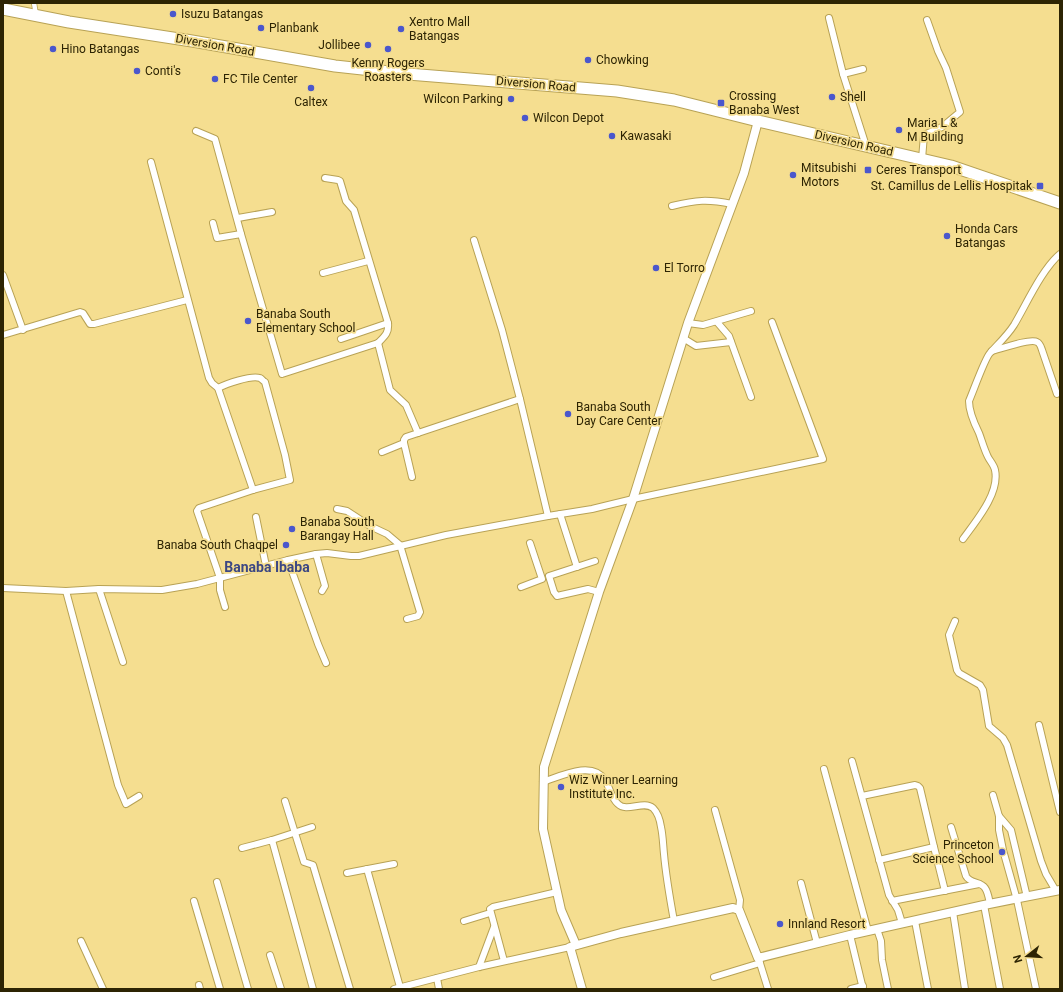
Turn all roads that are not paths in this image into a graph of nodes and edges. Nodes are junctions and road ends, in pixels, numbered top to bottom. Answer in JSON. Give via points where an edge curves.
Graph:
{"nodes":[{"id":1,"x":34,"y":3,"type":"edge"},
{"id":2,"x":3,"y":9,"type":"edge"},
{"id":3,"x":36,"y":15,"type":"junction"},
{"id":4,"x":829,"y":18,"type":"dead end"},
{"id":5,"x":927,"y":20,"type":"dead end"},
{"id":6,"x":863,"y":69,"type":"dead end"},
{"id":7,"x":843,"y":74,"type":"junction"},
{"id":8,"x":758,"y":121,"type":"junction"},
{"id":9,"x":196,"y":131,"type":"dead end"},
{"id":10,"x":866,"y":146,"type":"junction"},
{"id":11,"x":922,"y":159,"type":"junction"},
{"id":12,"x":151,"y":162,"type":"dead end"},
{"id":13,"x":325,"y":178,"type":"dead end"},
{"id":14,"x":1060,"y":203,"type":"edge"},
{"id":15,"x":732,"y":204,"type":"junction"},
{"id":16,"x":672,"y":206,"type":"dead end"},
{"id":17,"x":272,"y":212,"type":"dead end"},
{"id":18,"x":238,"y":218,"type":"junction"},
{"id":19,"x":212,"y":223,"type":"dead end"},
{"id":20,"x":241,"y":234,"type":"junction"},
{"id":21,"x":474,"y":240,"type":"dead end"},
{"id":22,"x":1060,"y":254,"type":"edge"},
{"id":23,"x":368,"y":260,"type":"junction"},
{"id":24,"x":323,"y":272,"type":"dead end"},
{"id":25,"x":3,"y":275,"type":"edge"},
{"id":26,"x":187,"y":300,"type":"junction"},
{"id":27,"x":751,"y":311,"type":"dead end"},
{"id":28,"x":717,"y":322,"type":"junction"},
{"id":29,"x":772,"y":322,"type":"dead end"},
{"id":30,"x":388,"y":323,"type":"junction"},
{"id":31,"x":688,"y":323,"type":"junction"},
{"id":32,"x":23,"y":330,"type":"junction"},
{"id":33,"x":3,"y":334,"type":"edge"},
{"id":34,"x":683,"y":338,"type":"junction"},
{"id":35,"x":341,"y":339,"type":"dead end"},
{"id":36,"x":731,"y":342,"type":"junction"},
{"id":37,"x":378,"y":343,"type":"junction"},
{"id":38,"x":992,"y":351,"type":"junction"},
{"id":39,"x":218,"y":388,"type":"junction"},
{"id":40,"x":1057,"y":394,"type":"dead end"},
{"id":41,"x":751,"y":397,"type":"dead end"},
{"id":42,"x":520,"y":399,"type":"junction"},
{"id":43,"x":418,"y":433,"type":"junction"},
{"id":44,"x":404,"y":444,"type":"junction"},
{"id":45,"x":382,"y":452,"type":"dead end"},
{"id":46,"x":412,"y":477,"type":"dead end"},
{"id":47,"x":253,"y":490,"type":"junction"},
{"id":48,"x":632,"y":499,"type":"junction"},
{"id":49,"x":337,"y":509,"type":"dead end"},
{"id":50,"x":560,"y":514,"type":"junction"},
{"id":51,"x":548,"y":516,"type":"junction"},
{"id":52,"x":256,"y":517,"type":"dead end"},
{"id":53,"x":963,"y":539,"type":"dead end"},
{"id":54,"x":530,"y":543,"type":"dead end"},
{"id":55,"x":400,"y":545,"type":"junction"},
{"id":56,"x":316,"y":554,"type":"junction"},
{"id":57,"x":288,"y":560,"type":"junction"},
{"id":58,"x":595,"y":561,"type":"dead end"},
{"id":59,"x":266,"y":566,"type":"junction"},
{"id":60,"x":577,"y":567,"type":"junction"},
{"id":61,"x":549,"y":576,"type":"junction"},
{"id":62,"x":220,"y":578,"type":"junction"},
{"id":63,"x":542,"y":579,"type":"junction"},
{"id":64,"x":521,"y":587,"type":"dead end"},
{"id":65,"x":3,"y":588,"type":"edge"},
{"id":66,"x":99,"y":589,"type":"junction"},
{"id":67,"x":66,"y":591,"type":"junction"},
{"id":68,"x":322,"y":591,"type":"dead end"},
{"id":69,"x":599,"y":592,"type":"junction"},
{"id":70,"x":225,"y":607,"type":"dead end"},
{"id":71,"x":406,"y":619,"type":"dead end"},
{"id":72,"x":955,"y":622,"type":"dead end"},
{"id":73,"x":123,"y":662,"type":"dead end"},
{"id":74,"x":326,"y":663,"type":"dead end"},
{"id":75,"x":1039,"y":725,"type":"dead end"},
{"id":76,"x":852,"y":761,"type":"dead end"},
{"id":77,"x":824,"y":769,"type":"dead end"},
{"id":78,"x":543,"y":782,"type":"junction"},
{"id":79,"x":993,"y":795,"type":"dead end"},
{"id":80,"x":139,"y":796,"type":"dead end"},
{"id":81,"x":862,"y":796,"type":"junction"},
{"id":82,"x":285,"y":800,"type":"dead end"},
{"id":83,"x":715,"y":810,"type":"dead end"},
{"id":84,"x":1060,"y":812,"type":"edge"},
{"id":85,"x":999,"y":816,"type":"junction"},
{"id":86,"x":312,"y":827,"type":"dead end"},
{"id":87,"x":951,"y":828,"type":"dead end"},
{"id":88,"x":294,"y":832,"type":"junction"},
{"id":89,"x":272,"y":840,"type":"junction"},
{"id":90,"x":934,"y":847,"type":"junction"},
{"id":91,"x":242,"y":848,"type":"dead end"},
{"id":92,"x":880,"y":860,"type":"junction"},
{"id":93,"x":394,"y":864,"type":"dead end"},
{"id":94,"x":367,"y":869,"type":"junction"},
{"id":95,"x":347,"y":873,"type":"dead end"},
{"id":96,"x":217,"y":882,"type":"dead end"},
{"id":97,"x":801,"y":883,"type":"dead end"},
{"id":98,"x":981,"y":884,"type":"junction"},
{"id":99,"x":945,"y":891,"type":"junction"},
{"id":100,"x":1058,"y":891,"type":"edge"},
{"id":101,"x":557,"y":892,"type":"junction"},
{"id":102,"x":1027,"y":897,"type":"junction"},
{"id":103,"x":1017,"y":900,"type":"junction"},
{"id":104,"x":194,"y":901,"type":"dead end"},
{"id":105,"x":892,"y":901,"type":"junction"},
{"id":106,"x":987,"y":905,"type":"junction"},
{"id":107,"x":739,"y":910,"type":"junction"},
{"id":108,"x":953,"y":912,"type":"junction"},
{"id":109,"x":490,"y":913,"type":"junction"},
{"id":110,"x":915,"y":920,"type":"junction"},
{"id":111,"x":464,"y":921,"type":"dead end"},
{"id":112,"x":674,"y":921,"type":"junction"},
{"id":113,"x":902,"y":923,"type":"junction"},
{"id":114,"x":494,"y":927,"type":"junction"},
{"id":115,"x":877,"y":929,"type":"junction"},
{"id":116,"x":868,"y":931,"type":"junction"},
{"id":117,"x":850,"y":935,"type":"junction"},
{"id":118,"x":81,"y":941,"type":"dead end"},
{"id":119,"x":818,"y":943,"type":"junction"},
{"id":120,"x":573,"y":946,"type":"junction"},
{"id":121,"x":270,"y":954,"type":"dead end"},
{"id":122,"x":759,"y":960,"type":"junction"},
{"id":123,"x":504,"y":961,"type":"junction"},
{"id":124,"x":479,"y":967,"type":"junction"},
{"id":125,"x":714,"y":977,"type":"dead end"},
{"id":126,"x":437,"y":978,"type":"junction"},
{"id":127,"x":397,"y":988,"type":"edge"},
{"id":128,"x":863,"y":988,"type":"edge"},
{"id":129,"x":103,"y":989,"type":"edge"},
{"id":130,"x":220,"y":989,"type":"edge"},
{"id":131,"x":248,"y":989,"type":"edge"},
{"id":132,"x":281,"y":989,"type":"edge"},
{"id":133,"x":313,"y":989,"type":"edge"},
{"id":134,"x":350,"y":989,"type":"edge"},
{"id":135,"x":439,"y":989,"type":"edge"},
{"id":136,"x":582,"y":989,"type":"edge"},
{"id":137,"x":768,"y":989,"type":"edge"},
{"id":138,"x":851,"y":989,"type":"edge"},
{"id":139,"x":888,"y":989,"type":"edge"},
{"id":140,"x":928,"y":989,"type":"edge"},
{"id":141,"x":965,"y":989,"type":"edge"},
{"id":142,"x":1000,"y":989,"type":"edge"},
{"id":143,"x":1036,"y":989,"type":"edge"}],
"edges":[{"from":1,"to":3,"type":"street"},
{"from":2,"to":3,"type":"highway","name":"Diversion Road"},
{"from":3,"to":8,"type":"highway","name":"Diversion Road","via":[[357,69],[645,94],[704,106]]},
{"from":4,"to":7,"type":"street"},
{"from":5,"to":11,"type":"street","via":[[960,112],[942,127],[924,135]]},
{"from":6,"to":7,"type":"street"},
{"from":7,"to":10,"type":"street"},
{"from":8,"to":10,"type":"highway","name":"Diversion Road"},
{"from":8,"to":15,"type":"street","via":[[744,173]]},
{"from":9,"to":18,"type":"street","via":[[216,138]]},
{"from":10,"to":11,"type":"highway","name":"Diversion Road"},
{"from":11,"to":14,"type":"highway","name":"Diversion Road","via":[[951,166]]},
{"from":12,"to":26,"type":"street"},
{"from":13,"to":23,"type":"street","via":[[340,181],[346,201],[354,210]]},
{"from":15,"to":16,"type":"street","via":[[712,200]]},
{"from":15,"to":31,"type":"street"},
{"from":17,"to":18,"type":"street"},
{"from":18,"to":20,"type":"street"},
{"from":19,"to":20,"type":"street","via":[[217,238]]},
{"from":20,"to":37,"type":"street","via":[[282,374]]},
{"from":21,"to":42,"type":"street"},
{"from":22,"to":38,"type":"street","via":[[1052,261],[1013,326]]},
{"from":23,"to":24,"type":"street"},
{"from":23,"to":30,"type":"street"},
{"from":25,"to":32,"type":"street"},
{"from":26,"to":32,"type":"street","via":[[94,324],[90,324],[80,312]]},
{"from":26,"to":39,"type":"street","via":[[209,378]]},
{"from":27,"to":28,"type":"street"},
{"from":28,"to":31,"type":"street","via":[[703,325]]},
{"from":28,"to":36,"type":"street","via":[[727,332]]},
{"from":29,"to":48,"type":"street","via":[[823,459]]},
{"from":30,"to":35,"type":"street"},
{"from":30,"to":37,"type":"street","via":[[387,335]]},
{"from":31,"to":34,"type":"street"},
{"from":32,"to":33,"type":"street"},
{"from":34,"to":36,"type":"street","via":[[696,346]]},
{"from":34,"to":48,"type":"street"},
{"from":36,"to":41,"type":"street"},
{"from":37,"to":43,"type":"street","via":[[390,390],[406,405]]},
{"from":38,"to":40,"type":"street","via":[[1034,341],[1039,343]]},
{"from":38,"to":53,"type":"street","via":[[973,391],[970,408],[988,458],[995,469],[996,480],[980,515]]},
{"from":39,"to":47,"type":"street"},
{"from":39,"to":47,"type":"street","via":[[238,380],[260,378],[265,382],[290,480]]},
{"from":42,"to":43,"type":"street"},
{"from":42,"to":51,"type":"street"},
{"from":43,"to":44,"type":"street","via":[[406,437]]},
{"from":44,"to":45,"type":"street"},
{"from":44,"to":46,"type":"street"},
{"from":47,"to":62,"type":"street","via":[[198,509]]},
{"from":48,"to":50,"type":"street","via":[[592,510]]},
{"from":48,"to":69,"type":"street"},
{"from":49,"to":55,"type":"street","via":[[347,511],[387,534]]},
{"from":50,"to":51,"type":"street"},
{"from":50,"to":60,"type":"street"},
{"from":51,"to":55,"type":"street"},
{"from":52,"to":59,"type":"street"},
{"from":54,"to":63,"type":"street"},
{"from":55,"to":56,"type":"street","via":[[359,556]]},
{"from":55,"to":71,"type":"street","via":[[420,612],[418,616]]},
{"from":56,"to":57,"type":"street"},
{"from":56,"to":68,"type":"street","via":[[326,586]]},
{"from":57,"to":59,"type":"street"},
{"from":57,"to":74,"type":"street"},
{"from":58,"to":60,"type":"street"},
{"from":59,"to":62,"type":"street"},
{"from":60,"to":61,"type":"street"},
{"from":61,"to":63,"type":"street"},
{"from":61,"to":69,"type":"street","via":[[557,596],[588,589]]},
{"from":62,"to":66,"type":"street","via":[[162,590]]},
{"from":62,"to":70,"type":"street","via":[[220,590]]},
{"from":63,"to":64,"type":"street"},
{"from":65,"to":67,"type":"street"},
{"from":66,"to":67,"type":"street"},
{"from":66,"to":73,"type":"street"},
{"from":67,"to":80,"type":"street","via":[[118,785],[126,804]]},
{"from":69,"to":78,"type":"street","via":[[544,767]]},
{"from":72,"to":100,"type":"street","via":[[949,635],[955,667],[959,673],[983,690],[989,726],[1007,744],[1041,860],[1046,874]]},
{"from":75,"to":84,"type":"street"},
{"from":76,"to":81,"type":"street"},
{"from":77,"to":116,"type":"street"},
{"from":78,"to":101,"type":"street","via":[[543,829]]},
{"from":78,"to":112,"type":"street","via":[[583,770],[594,771],[605,780],[619,806],[651,806],[656,810],[662,829]]},
{"from":79,"to":85,"type":"street"},
{"from":81,"to":90,"type":"street","via":[[918,786]]},
{"from":81,"to":92,"type":"street"},
{"from":82,"to":88,"type":"street"},
{"from":83,"to":107,"type":"street","via":[[740,900]]},
{"from":85,"to":102,"type":"street","via":[[1011,830]]},
{"from":85,"to":103,"type":"street","via":[[1003,850]]},
{"from":86,"to":88,"type":"street"},
{"from":87,"to":98,"type":"street","via":[[966,876],[971,881]]},
{"from":88,"to":89,"type":"street"},
{"from":88,"to":134,"type":"street","via":[[304,862],[313,865]]},
{"from":89,"to":91,"type":"street"},
{"from":89,"to":133,"type":"street"},
{"from":90,"to":92,"type":"street"},
{"from":90,"to":99,"type":"street"},
{"from":92,"to":105,"type":"street"},
{"from":93,"to":94,"type":"street"},
{"from":94,"to":95,"type":"street"},
{"from":94,"to":127,"type":"street"},
{"from":96,"to":131,"type":"street"},
{"from":97,"to":119,"type":"street"},
{"from":98,"to":99,"type":"street"},
{"from":98,"to":106,"type":"street","via":[[985,888]]},
{"from":99,"to":105,"type":"street"},
{"from":100,"to":102,"type":"street"},
{"from":101,"to":109,"type":"street","via":[[493,907]]},
{"from":101,"to":120,"type":"street"},
{"from":102,"to":103,"type":"street"},
{"from":103,"to":106,"type":"street"},
{"from":103,"to":143,"type":"street"},
{"from":104,"to":130,"type":"street"},
{"from":105,"to":113,"type":"street"},
{"from":106,"to":108,"type":"street"},
{"from":106,"to":142,"type":"street"},
{"from":107,"to":112,"type":"street","via":[[733,908]]},
{"from":107,"to":122,"type":"street"},
{"from":108,"to":110,"type":"street"},
{"from":108,"to":141,"type":"street"},
{"from":109,"to":111,"type":"street"},
{"from":109,"to":114,"type":"street"},
{"from":110,"to":113,"type":"street"},
{"from":110,"to":140,"type":"street"},
{"from":112,"to":120,"type":"street","via":[[621,932]]},
{"from":113,"to":115,"type":"street"},
{"from":114,"to":123,"type":"street"},
{"from":114,"to":124,"type":"street"},
{"from":115,"to":116,"type":"street"},
{"from":115,"to":139,"type":"street"},
{"from":116,"to":117,"type":"street"},
{"from":117,"to":119,"type":"street"},
{"from":117,"to":128,"type":"street"},
{"from":118,"to":129,"type":"street"},
{"from":119,"to":122,"type":"street"},
{"from":120,"to":123,"type":"street"},
{"from":120,"to":136,"type":"street"},
{"from":121,"to":132,"type":"street"},
{"from":122,"to":125,"type":"street"},
{"from":122,"to":137,"type":"street"},
{"from":123,"to":124,"type":"street"},
{"from":124,"to":126,"type":"street"},
{"from":126,"to":127,"type":"street"},
{"from":126,"to":135,"type":"street"},
{"from":128,"to":138,"type":"street"}]}
